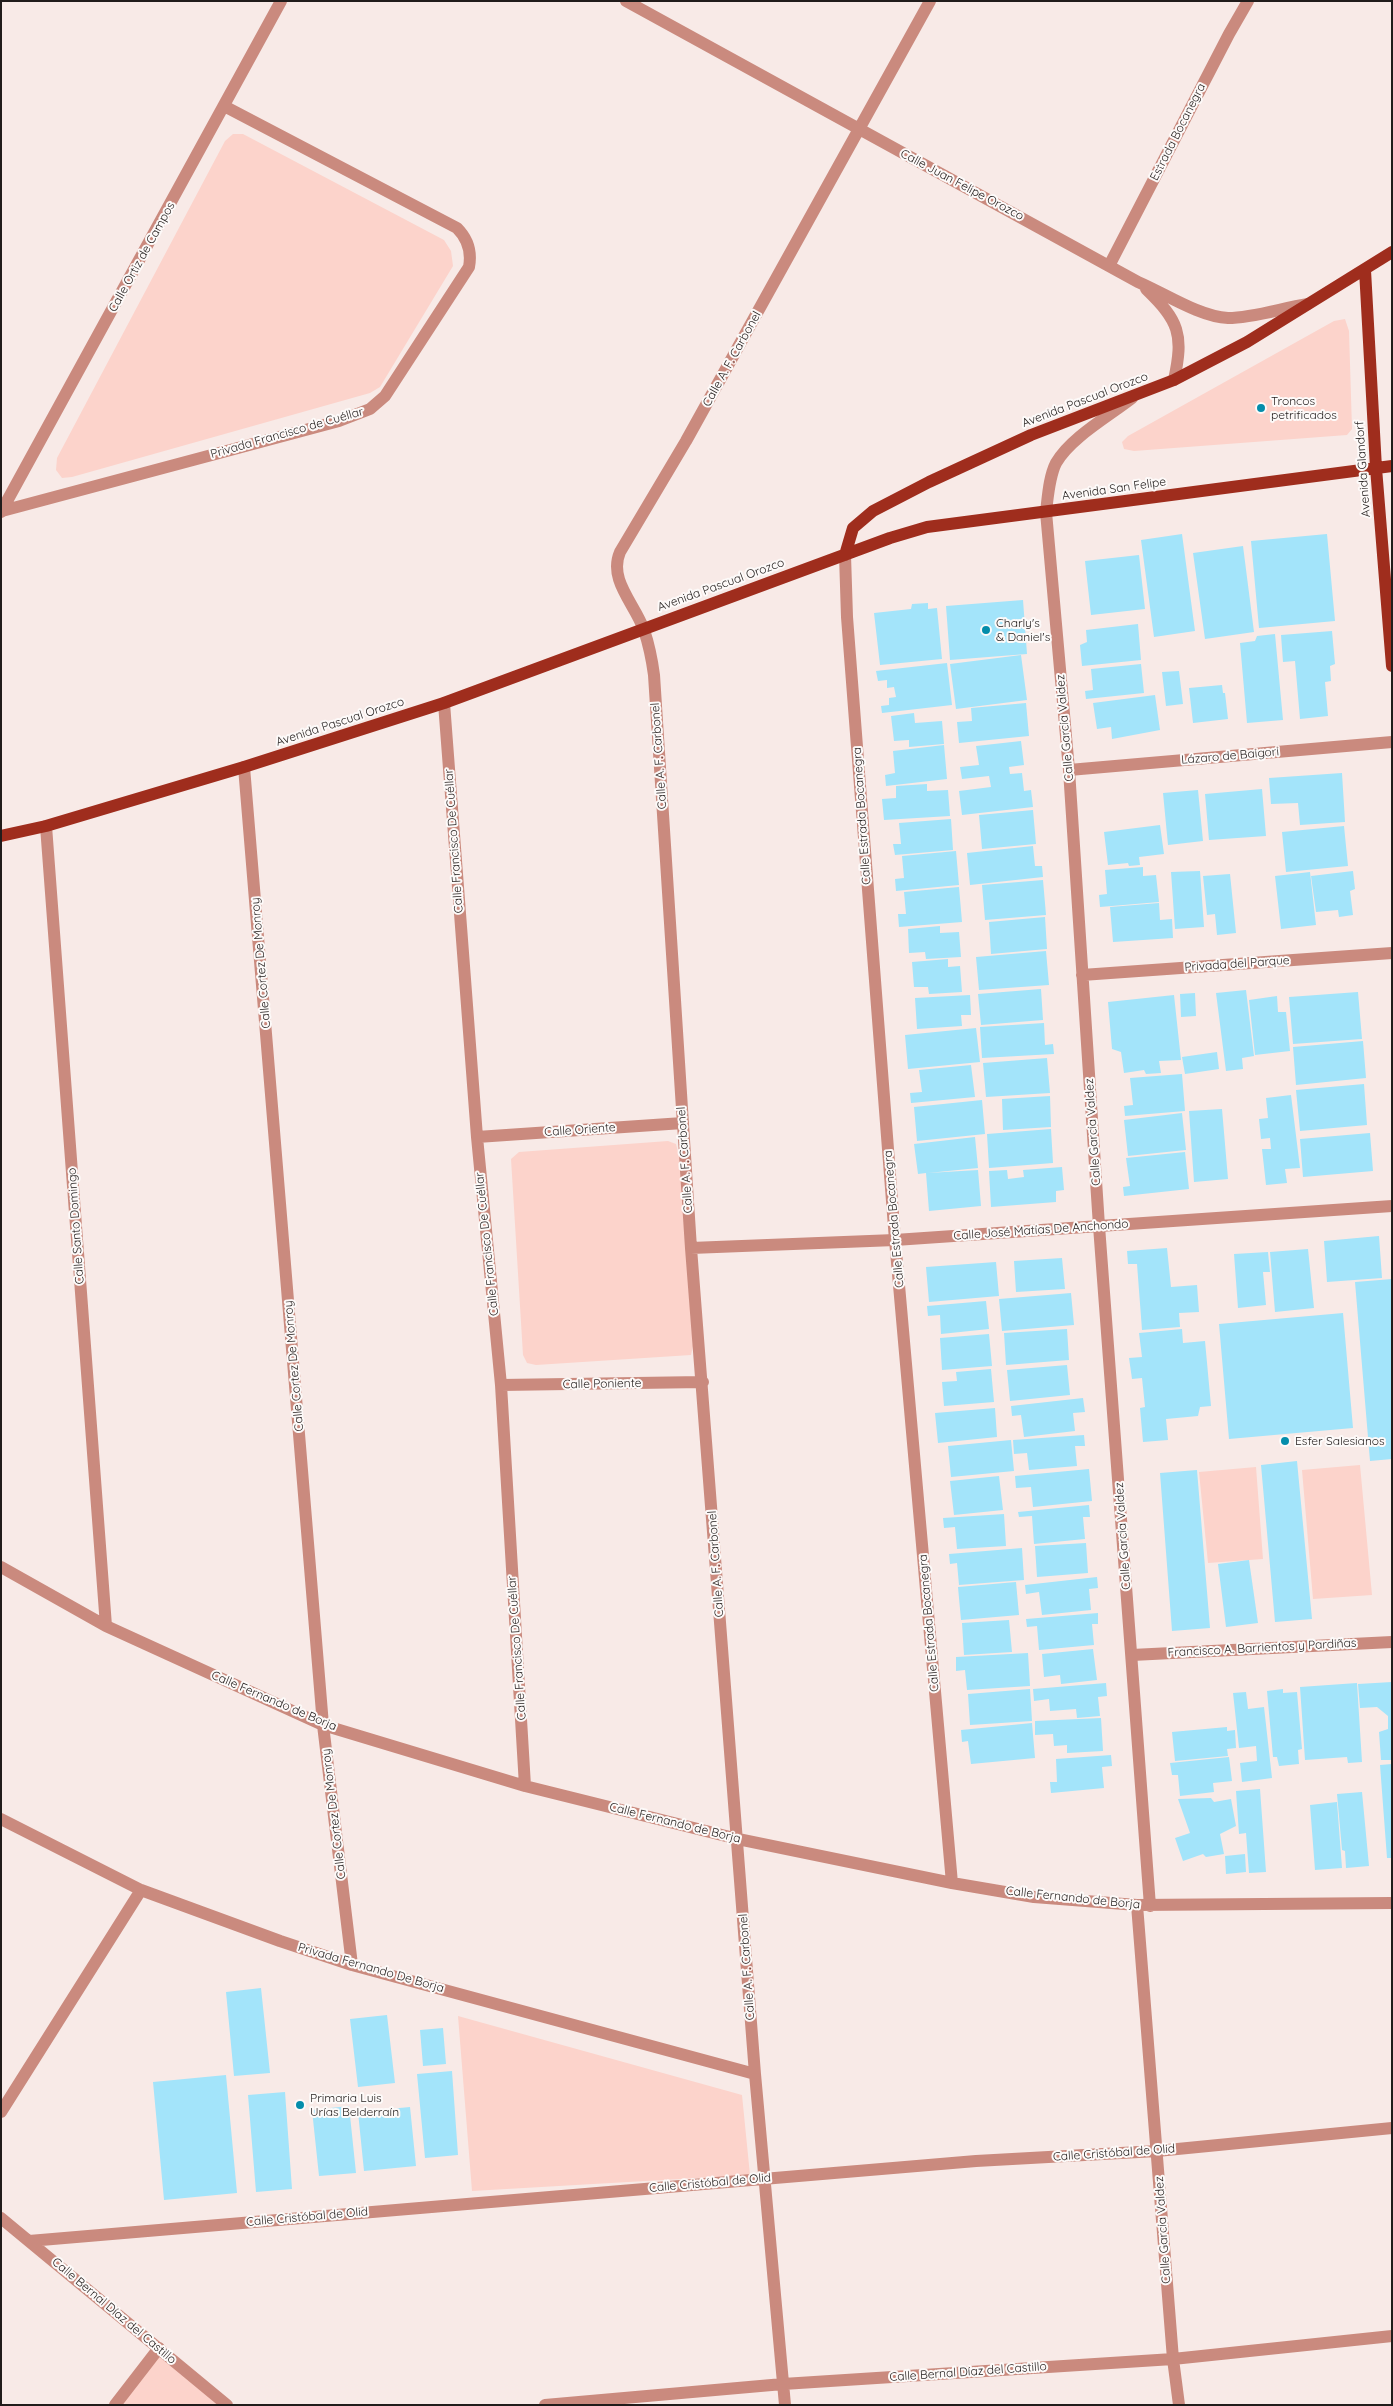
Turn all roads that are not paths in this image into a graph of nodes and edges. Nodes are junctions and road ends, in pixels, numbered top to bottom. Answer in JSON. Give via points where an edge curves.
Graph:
{"nodes":[{"id":1,"x":281,"y":1,"type":"edge"},
{"id":2,"x":626,"y":1,"type":"edge"},
{"id":3,"x":930,"y":1,"type":"edge"},
{"id":4,"x":1248,"y":1,"type":"edge"},
{"id":5,"x":224,"y":106,"type":"junction"},
{"id":6,"x":859,"y":130,"type":"junction"},
{"id":7,"x":1392,"y":252,"type":"edge"},
{"id":8,"x":1110,"y":264,"type":"junction"},
{"id":9,"x":1365,"y":270,"type":"junction"},
{"id":10,"x":1138,"y":282,"type":"junction"},
{"id":11,"x":1312,"y":303,"type":"junction"},
{"id":12,"x":1174,"y":380,"type":"junction"},
{"id":13,"x":1134,"y":397,"type":"junction"},
{"id":14,"x":1392,"y":466,"type":"edge"},
{"id":15,"x":1376,"y":468,"type":"junction"},
{"id":16,"x":2,"y":511,"type":"edge"},
{"id":17,"x":1046,"y":512,"type":"junction"},
{"id":18,"x":845,"y":555,"type":"junction"},
{"id":19,"x":643,"y":628,"type":"junction"},
{"id":20,"x":1392,"y":666,"type":"edge"},
{"id":21,"x":444,"y":703,"type":"junction"},
{"id":22,"x":1392,"y":742,"type":"edge"},
{"id":23,"x":244,"y":767,"type":"junction"},
{"id":24,"x":1069,"y":770,"type":"junction"},
{"id":25,"x":46,"y":826,"type":"junction"},
{"id":26,"x":1,"y":836,"type":"edge"},
{"id":27,"x":1392,"y":953,"type":"edge"},
{"id":28,"x":1082,"y":975,"type":"junction"},
{"id":29,"x":683,"y":1123,"type":"junction"},
{"id":30,"x":477,"y":1137,"type":"junction"},
{"id":31,"x":1392,"y":1206,"type":"edge"},
{"id":32,"x":1100,"y":1226,"type":"junction"},
{"id":33,"x":895,"y":1240,"type":"junction"},
{"id":34,"x":691,"y":1248,"type":"junction"},
{"id":35,"x":703,"y":1382,"type":"junction"},
{"id":36,"x":501,"y":1386,"type":"junction"},
{"id":37,"x":1,"y":1567,"type":"edge"},
{"id":38,"x":106,"y":1626,"type":"junction"},
{"id":39,"x":1392,"y":1642,"type":"edge"},
{"id":40,"x":1132,"y":1655,"type":"junction"},
{"id":41,"x":323,"y":1725,"type":"junction"},
{"id":42,"x":525,"y":1786,"type":"junction"},
{"id":43,"x":1,"y":1819,"type":"edge"},
{"id":44,"x":738,"y":1839,"type":"junction"},
{"id":45,"x":952,"y":1883,"type":"junction"},
{"id":46,"x":141,"y":1890,"type":"junction"},
{"id":47,"x":1392,"y":1903,"type":"edge"},
{"id":48,"x":1144,"y":1906,"type":"junction"},
{"id":49,"x":352,"y":1964,"type":"junction"},
{"id":50,"x":756,"y":2074,"type":"junction"},
{"id":51,"x":1,"y":2112,"type":"edge"},
{"id":52,"x":1392,"y":2128,"type":"edge"},
{"id":53,"x":1157,"y":2152,"type":"junction"},
{"id":54,"x":765,"y":2179,"type":"junction"},
{"id":55,"x":1,"y":2218,"type":"edge"},
{"id":56,"x":29,"y":2241,"type":"junction"},
{"id":57,"x":1392,"y":2336,"type":"edge"},
{"id":58,"x":159,"y":2348,"type":"junction"},
{"id":59,"x":1173,"y":2359,"type":"junction"},
{"id":60,"x":784,"y":2384,"type":"junction"},
{"id":61,"x":115,"y":2405,"type":"edge"},
{"id":62,"x":227,"y":2405,"type":"edge"},
{"id":63,"x":545,"y":2405,"type":"edge"},
{"id":64,"x":785,"y":2405,"type":"edge"},
{"id":65,"x":1179,"y":2405,"type":"edge"}],
"edges":[{"from":1,"to":5,"type":"street","name":"Calle Ortiz de Campos"},
{"from":2,"to":6,"type":"street","name":"Calle Juan Felipe Orozco"},
{"from":3,"to":6,"type":"street","name":"Calle A. F. Carbonel"},
{"from":4,"to":8,"type":"street","name":"Estrada Bocanegra"},
{"from":5,"to":16,"type":"street","name":"Calle Ortiz de Campos"},
{"from":5,"to":16,"type":"street","name":"Privada Francisco de Cuéllar","via":[[457,228],[468,244],[471,256],[468,267],[386,396],[370,409],[339,421]]},
{"from":6,"to":8,"type":"street","name":"Calle Juan Felipe Orozco"},
{"from":6,"to":19,"type":"street","name":"Calle A. F. Carbonel","via":[[686,441],[620,552],[616,568],[618,577]]},
{"from":7,"to":9,"type":"main road","name":"Avenida Pascual Orozco"},
{"from":8,"to":10,"type":"street","name":"Calle Juan Felipe Orozco"},
{"from":9,"to":11,"type":"main road","name":"Avenida Pascual Orozco"},
{"from":9,"to":15,"type":"main road","name":"Avenida Glandorf"},
{"from":10,"to":11,"type":"street","name":"Calle Juan Felipe Orozco","via":[[1207,313],[1228,318]]},
{"from":10,"to":12,"type":"street","via":[[1164,308],[1177,327],[1180,354]]},
{"from":11,"to":12,"type":"main road","name":"Avenida Pascual Orozco"},
{"from":12,"to":13,"type":"main road","name":"Avenida Pascual Orozco"},
{"from":13,"to":17,"type":"street","name":"Calle García Valdez","via":[[1065,450],[1052,476]]},
{"from":13,"to":18,"type":"main road","name":"Avenida Pascual Orozco","via":[[1032,436],[873,511],[853,528]]},
{"from":14,"to":15,"type":"main road","name":"Avenida San Felipe"},
{"from":15,"to":17,"type":"main road","name":"Avenida San Felipe"},
{"from":15,"to":20,"type":"main road","name":"Avenida Glandorf"},
{"from":17,"to":18,"type":"main road","name":"Avenida San Felipe","via":[[927,527]]},
{"from":17,"to":24,"type":"street","name":"Calle García Valdez"},
{"from":18,"to":19,"type":"main road","name":"Avenida Pascual Orozco"},
{"from":18,"to":33,"type":"street","name":"Calle Estrada Bocanegra","via":[[847,618]]},
{"from":19,"to":21,"type":"main road","name":"Avenida Pascual Orozco"},
{"from":19,"to":29,"type":"street","name":"Calle A. F. Carbonel","via":[[654,676]]},
{"from":21,"to":23,"type":"main road","name":"Avenida Pascual Orozco"},
{"from":21,"to":30,"type":"street","name":"Calle Francisco De Cuéllar"},
{"from":22,"to":24,"type":"street","name":"Lázaro de Baigori"},
{"from":23,"to":25,"type":"main road","name":"Avenida Pascual Orozco"},
{"from":23,"to":41,"type":"street","name":"Calle Cortez De Monroy"},
{"from":24,"to":28,"type":"street","name":"Calle García Valdez"},
{"from":25,"to":26,"type":"main road","name":"Avenida Pascual Orozco"},
{"from":25,"to":38,"type":"street","name":"Calle Santo Domingo"},
{"from":27,"to":28,"type":"street","name":"Privada del Parque"},
{"from":28,"to":32,"type":"street","name":"Calle García Valdez"},
{"from":29,"to":30,"type":"street","name":"Calle Oriente"},
{"from":29,"to":34,"type":"street","name":"Calle A. F. Carbonel"},
{"from":30,"to":36,"type":"street","name":"Calle Francisco De Cuéllar"},
{"from":31,"to":32,"type":"street","name":"Calle José Matías De Anchondo"},
{"from":32,"to":33,"type":"street","name":"Calle José Matías De Anchondo"},
{"from":32,"to":40,"type":"street","name":"Calle García Valdez"},
{"from":33,"to":34,"type":"street","name":"Calle José Matías De Anchondo"},
{"from":33,"to":45,"type":"street","name":"Calle Estrada Bocanegra"},
{"from":34,"to":35,"type":"street","name":"Calle A. F. Carbonel"},
{"from":35,"to":36,"type":"street","name":"Calle Poniente"},
{"from":35,"to":44,"type":"street","name":"Calle A. F. Carbonel"},
{"from":36,"to":42,"type":"street","name":"Calle Francisco De Cuéllar"},
{"from":37,"to":38,"type":"street","name":"Calle Fernando de Borja"},
{"from":38,"to":41,"type":"street","name":"Calle Fernando de Borja"},
{"from":39,"to":40,"type":"street","name":"Francisco A. Barrientos y Pardiñas"},
{"from":40,"to":48,"type":"street","name":"Calle García Valdez"},
{"from":41,"to":42,"type":"street","name":"Calle Fernando de Borja"},
{"from":41,"to":49,"type":"street","name":"Calle Cortez De Monroy"},
{"from":42,"to":44,"type":"street","name":"Calle Fernando de Borja"},
{"from":43,"to":46,"type":"street","name":"Privada Fernando De Borja"},
{"from":44,"to":45,"type":"street","name":"Calle Fernando de Borja"},
{"from":44,"to":50,"type":"street","name":"Calle A. F. Carbonel"},
{"from":45,"to":48,"type":"street","name":"Calle Fernando de Borja","via":[[1034,1897]]},
{"from":46,"to":49,"type":"street","name":"Privada Fernando De Borja"},
{"from":46,"to":51,"type":"street"},
{"from":47,"to":48,"type":"street","name":"Calle Fernando de Borja"},
{"from":48,"to":53,"type":"street","name":"Calle García Valdez"},
{"from":49,"to":50,"type":"street","name":"Privada Fernando De Borja"},
{"from":50,"to":54,"type":"street","name":"Calle A. F. Carbonel"},
{"from":52,"to":53,"type":"street","name":"Calle Cristóbal de Olid"},
{"from":53,"to":54,"type":"street","name":"Calle Cristóbal de Olid","via":[[976,2161]]},
{"from":53,"to":59,"type":"street","name":"Calle García Valdez"},
{"from":54,"to":56,"type":"street","name":"Calle Cristóbal de Olid"},
{"from":54,"to":60,"type":"street","name":"Calle A. F. Carbonel"},
{"from":55,"to":56,"type":"street","name":"Calle Bernal Díaz del Castillo"},
{"from":56,"to":58,"type":"street","name":"Calle Bernal Díaz del Castillo"},
{"from":57,"to":59,"type":"street","name":"Calle Bernal Díaz del Castillo"},
{"from":58,"to":61,"type":"street"},
{"from":58,"to":62,"type":"street","name":"Calle Bernal Díaz del Castillo"},
{"from":59,"to":60,"type":"street","name":"Calle Bernal Díaz del Castillo"},
{"from":59,"to":65,"type":"street","name":"Calle García Valdez"},
{"from":60,"to":63,"type":"street","name":"Calle Bernal Díaz del Castillo"},
{"from":60,"to":64,"type":"street","name":"Calle A. F. Carbonel"}]}
